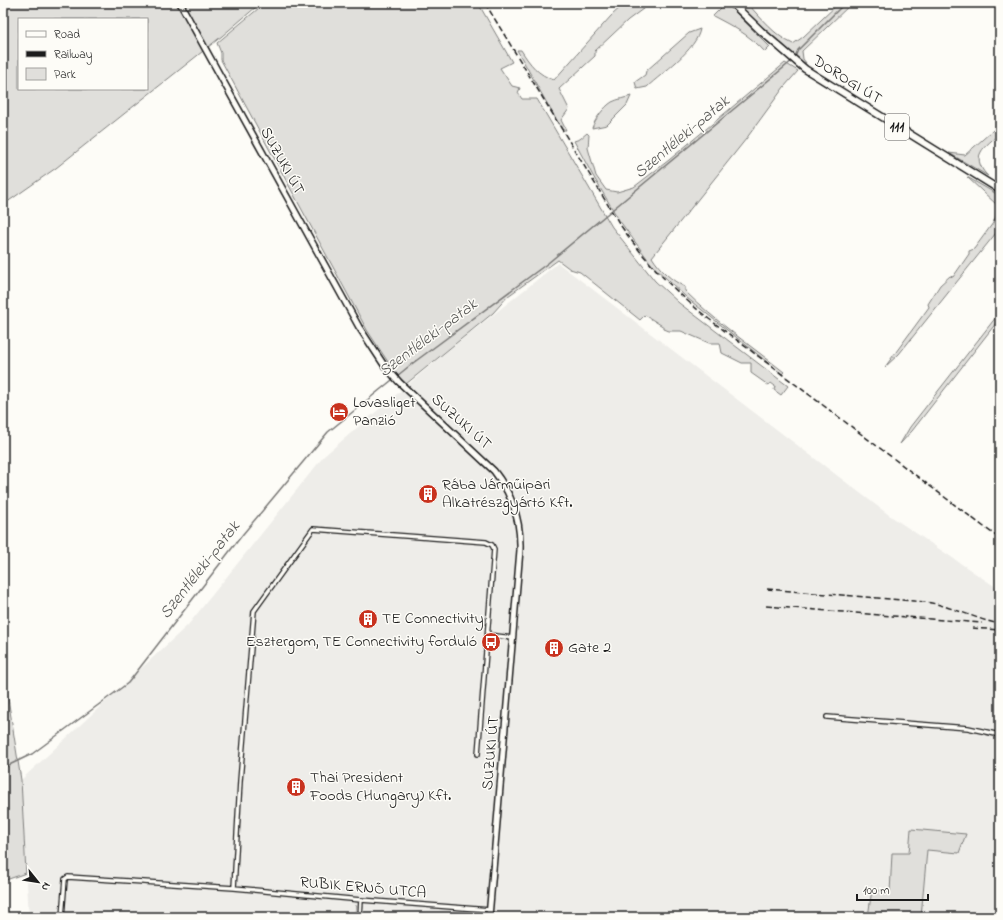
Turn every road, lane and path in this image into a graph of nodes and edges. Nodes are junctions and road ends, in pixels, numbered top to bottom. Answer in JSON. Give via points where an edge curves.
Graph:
{"nodes":[{"id":1,"x":180,"y":3,"type":"edge"},
{"id":2,"x":732,"y":3,"type":"edge"},
{"id":3,"x":1000,"y":190,"type":"edge"},
{"id":4,"x":488,"y":635,"type":"junction"},
{"id":5,"x":513,"y":638,"type":"junction"},
{"id":6,"x":827,"y":717,"type":"dead end"},
{"id":7,"x":1000,"y":734,"type":"edge"},
{"id":8,"x":478,"y":754,"type":"dead end"},
{"id":9,"x":234,"y":888,"type":"junction"},
{"id":10,"x":361,"y":900,"type":"junction"},
{"id":11,"x":490,"y":910,"type":"junction"},
{"id":12,"x":62,"y":917,"type":"edge"},
{"id":13,"x":360,"y":917,"type":"edge"},
{"id":14,"x":490,"y":917,"type":"edge"}],
"edges":[{"from":1,"to":5,"type":"main road","name":"SUZUKI ÚT","via":[[352,315],[375,352],[399,382],[487,462],[499,477],[518,518],[520,538]]},
{"from":2,"to":3,"type":"main road","name":"DOROGI ÚT","number":"111","via":[[793,60],[815,76]]},
{"from":4,"to":5,"type":"street"},
{"from":4,"to":8,"type":"street"},
{"from":4,"to":9,"type":"street","via":[[494,549],[492,545],[486,542],[313,529],[254,611]]},
{"from":5,"to":11,"type":"main road","name":"SUZUKI ÚT"},
{"from":6,"to":7,"type":"street","via":[[968,728]]},
{"from":9,"to":10,"type":"street","name":"RUBIK ERNŐ UTCA"},
{"from":9,"to":12,"type":"street","name":"RUBIK ERNŐ UTCA","via":[[68,877],[65,879]]},
{"from":10,"to":11,"type":"street","name":"RUBIK ERNŐ UTCA"},
{"from":10,"to":13,"type":"street"},
{"from":11,"to":14,"type":"main road","name":"SUZUKI ÚT"}]}
